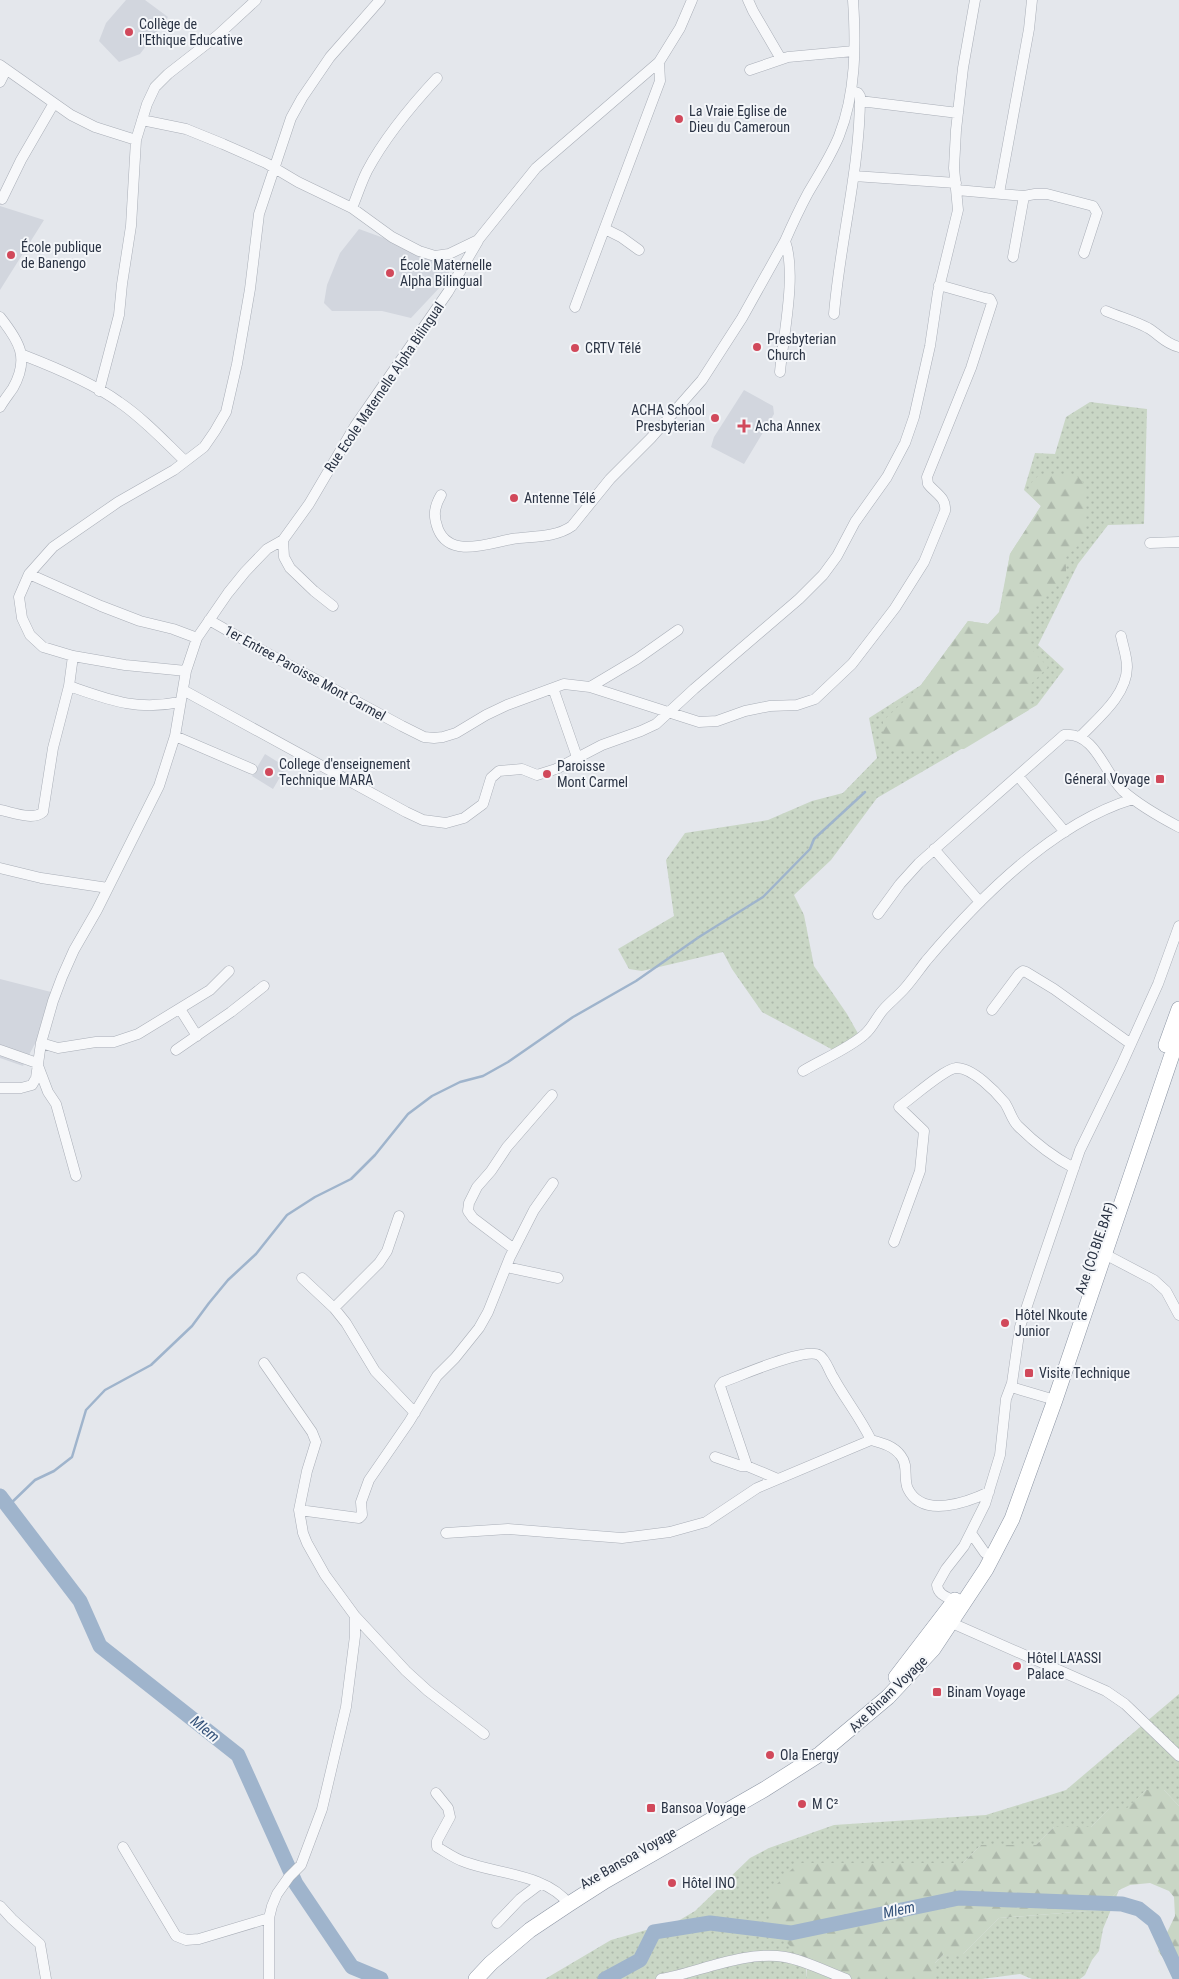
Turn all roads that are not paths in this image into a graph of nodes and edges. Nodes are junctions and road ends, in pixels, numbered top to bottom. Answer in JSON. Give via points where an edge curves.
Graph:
{"nodes":[{"id":1,"x":256,"y":0,"type":"edge"},
{"id":2,"x":380,"y":0,"type":"edge"},
{"id":3,"x":692,"y":0,"type":"edge"},
{"id":4,"x":748,"y":0,"type":"edge"},
{"id":5,"x":853,"y":0,"type":"edge"},
{"id":6,"x":975,"y":0,"type":"edge"},
{"id":7,"x":1032,"y":0,"type":"edge"},
{"id":8,"x":854,"y":52,"type":"junction"},
{"id":9,"x":780,"y":59,"type":"junction"},
{"id":10,"x":659,"y":62,"type":"junction"},
{"id":11,"x":3,"y":68,"type":"edge"},
{"id":12,"x":750,"y":70,"type":"dead end"},
{"id":13,"x":437,"y":78,"type":"dead end"},
{"id":14,"x":0,"y":82,"type":"edge"},
{"id":15,"x":852,"y":91,"type":"junction"},
{"id":16,"x":860,"y":101,"type":"junction"},
{"id":17,"x":54,"y":103,"type":"junction"},
{"id":18,"x":958,"y":113,"type":"junction"},
{"id":19,"x":142,"y":120,"type":"junction"},
{"id":20,"x":136,"y":140,"type":"junction"},
{"id":21,"x":273,"y":167,"type":"junction"},
{"id":22,"x":854,"y":176,"type":"junction"},
{"id":23,"x":957,"y":186,"type":"junction"},
{"id":24,"x":999,"y":193,"type":"junction"},
{"id":25,"x":1024,"y":196,"type":"junction"},
{"id":26,"x":2,"y":199,"type":"dead end"},
{"id":27,"x":352,"y":208,"type":"junction"},
{"id":28,"x":605,"y":229,"type":"junction"},
{"id":29,"x":478,"y":240,"type":"junction"},
{"id":30,"x":785,"y":241,"type":"junction"},
{"id":31,"x":639,"y":250,"type":"dead end"},
{"id":32,"x":1084,"y":253,"type":"dead end"},
{"id":33,"x":1013,"y":257,"type":"dead end"},
{"id":34,"x":940,"y":285,"type":"junction"},
{"id":35,"x":575,"y":307,"type":"dead end"},
{"id":36,"x":1106,"y":311,"type":"dead end"},
{"id":37,"x":834,"y":314,"type":"dead end"},
{"id":38,"x":0,"y":317,"type":"edge"},
{"id":39,"x":1179,"y":347,"type":"edge"},
{"id":40,"x":23,"y":355,"type":"junction"},
{"id":41,"x":780,"y":372,"type":"dead end"},
{"id":42,"x":100,"y":391,"type":"junction"},
{"id":43,"x":0,"y":407,"type":"edge"},
{"id":44,"x":185,"y":461,"type":"junction"},
{"id":45,"x":441,"y":495,"type":"dead end"},
{"id":46,"x":283,"y":540,"type":"junction"},
{"id":47,"x":1179,"y":542,"type":"edge"},
{"id":48,"x":1150,"y":543,"type":"dead end"},
{"id":49,"x":29,"y":574,"type":"junction"},
{"id":50,"x":333,"y":606,"type":"dead end"},
{"id":51,"x":209,"y":620,"type":"junction"},
{"id":52,"x":678,"y":630,"type":"dead end"},
{"id":53,"x":1121,"y":636,"type":"dead end"},
{"id":54,"x":197,"y":638,"type":"junction"},
{"id":55,"x":73,"y":656,"type":"junction"},
{"id":56,"x":186,"y":671,"type":"junction"},
{"id":57,"x":69,"y":686,"type":"junction"},
{"id":58,"x":590,"y":687,"type":"junction"},
{"id":59,"x":553,"y":688,"type":"junction"},
{"id":60,"x":183,"y":690,"type":"junction"},
{"id":61,"x":180,"y":702,"type":"junction"},
{"id":62,"x":668,"y":713,"type":"junction"},
{"id":63,"x":175,"y":736,"type":"junction"},
{"id":64,"x":1080,"y":737,"type":"junction"},
{"id":65,"x":577,"y":757,"type":"junction"},
{"id":66,"x":252,"y":769,"type":"dead end"},
{"id":67,"x":1018,"y":776,"type":"junction"},
{"id":68,"x":1133,"y":799,"type":"junction"},
{"id":69,"x":0,"y":810,"type":"edge"},
{"id":70,"x":1179,"y":826,"type":"edge"},
{"id":71,"x":1065,"y":832,"type":"junction"},
{"id":72,"x":934,"y":849,"type":"junction"},
{"id":73,"x":0,"y":868,"type":"edge"},
{"id":74,"x":108,"y":888,"type":"junction"},
{"id":75,"x":980,"y":902,"type":"junction"},
{"id":76,"x":878,"y":914,"type":"dead end"},
{"id":77,"x":1179,"y":926,"type":"edge"},
{"id":78,"x":229,"y":971,"type":"dead end"},
{"id":79,"x":264,"y":986,"type":"dead end"},
{"id":80,"x":180,"y":1009,"type":"junction"},
{"id":81,"x":1179,"y":1009,"type":"edge"},
{"id":82,"x":992,"y":1010,"type":"dead end"},
{"id":83,"x":1179,"y":1034,"type":"edge"},
{"id":84,"x":197,"y":1036,"type":"junction"},
{"id":85,"x":41,"y":1044,"type":"junction"},
{"id":86,"x":1131,"y":1044,"type":"junction"},
{"id":87,"x":0,"y":1050,"type":"edge"},
{"id":88,"x":176,"y":1050,"type":"dead end"},
{"id":89,"x":37,"y":1063,"type":"junction"},
{"id":90,"x":802,"y":1071,"type":"dead end"},
{"id":91,"x":0,"y":1088,"type":"edge"},
{"id":92,"x":552,"y":1095,"type":"dead end"},
{"id":93,"x":1074,"y":1168,"type":"junction"},
{"id":94,"x":76,"y":1176,"type":"dead end"},
{"id":95,"x":553,"y":1183,"type":"dead end"},
{"id":96,"x":1120,"y":1191,"type":"junction"},
{"id":97,"x":400,"y":1216,"type":"dead end"},
{"id":98,"x":894,"y":1242,"type":"dead end"},
{"id":99,"x":514,"y":1248,"type":"junction"},
{"id":100,"x":1100,"y":1251,"type":"junction"},
{"id":101,"x":506,"y":1267,"type":"junction"},
{"id":102,"x":302,"y":1278,"type":"dead end"},
{"id":103,"x":558,"y":1278,"type":"dead end"},
{"id":104,"x":334,"y":1308,"type":"junction"},
{"id":105,"x":1179,"y":1315,"type":"edge"},
{"id":106,"x":264,"y":1363,"type":"dead end"},
{"id":107,"x":1011,"y":1386,"type":"junction"},
{"id":108,"x":1050,"y":1399,"type":"junction"},
{"id":109,"x":415,"y":1413,"type":"junction"},
{"id":110,"x":871,"y":1440,"type":"junction"},
{"id":111,"x":716,"y":1457,"type":"dead end"},
{"id":112,"x":747,"y":1466,"type":"junction"},
{"id":113,"x":778,"y":1479,"type":"junction"},
{"id":114,"x":989,"y":1492,"type":"junction"},
{"id":115,"x":298,"y":1510,"type":"junction"},
{"id":116,"x":446,"y":1533,"type":"dead end"},
{"id":117,"x":971,"y":1534,"type":"junction"},
{"id":118,"x":985,"y":1553,"type":"junction"},
{"id":119,"x":955,"y":1600,"type":"junction"},
{"id":120,"x":355,"y":1616,"type":"junction"},
{"id":121,"x":946,"y":1621,"type":"junction"},
{"id":122,"x":484,"y":1734,"type":"dead end"},
{"id":123,"x":1179,"y":1756,"type":"edge"},
{"id":124,"x":763,"y":1785,"type":"joint"},
{"id":125,"x":436,"y":1794,"type":"dead end"},
{"id":126,"x":123,"y":1847,"type":"dead end"},
{"id":127,"x":540,"y":1884,"type":"junction"},
{"id":128,"x":566,"y":1900,"type":"junction"},
{"id":129,"x":0,"y":1906,"type":"edge"},
{"id":130,"x":269,"y":1918,"type":"junction"},
{"id":131,"x":497,"y":1923,"type":"dead end"},
{"id":132,"x":46,"y":1979,"type":"edge"},
{"id":133,"x":269,"y":1979,"type":"edge"},
{"id":134,"x":476,"y":1979,"type":"edge"},
{"id":135,"x":661,"y":1979,"type":"edge"},
{"id":136,"x":846,"y":1979,"type":"edge"}],
"edges":[{"from":1,"to":19,"type":"street","via":[[218,36],[168,74],[156,87]]},
{"from":2,"to":21,"type":"street","via":[[330,57],[302,98],[290,118]]},
{"from":3,"to":10,"type":"street","via":[[680,28]]},
{"from":4,"to":9,"type":"street"},
{"from":5,"to":8,"type":"street"},
{"from":6,"to":18,"type":"street"},
{"from":7,"to":24,"type":"street"},
{"from":8,"to":9,"type":"street"},
{"from":8,"to":15,"type":"street"},
{"from":9,"to":12,"type":"street"},
{"from":10,"to":28,"type":"street","via":[[660,81]]},
{"from":10,"to":29,"type":"street","name":"Rue Ecole Maternelle Alpha Bilingual","via":[[536,168]]},
{"from":11,"to":14,"type":"street"},
{"from":11,"to":17,"type":"street"},
{"from":13,"to":27,"type":"street","via":[[413,103],[389,136],[366,172]]},
{"from":15,"to":16,"type":"street","via":[[859,94]]},
{"from":15,"to":30,"type":"street","via":[[834,149]]},
{"from":16,"to":18,"type":"street"},
{"from":16,"to":22,"type":"street"},
{"from":17,"to":20,"type":"street","via":[[95,127]]},
{"from":17,"to":26,"type":"street"},
{"from":18,"to":23,"type":"street","via":[[954,168]]},
{"from":19,"to":20,"type":"street"},
{"from":19,"to":21,"type":"street","via":[[199,134]]},
{"from":20,"to":42,"type":"street","via":[[131,226],[119,315]]},
{"from":21,"to":27,"type":"street"},
{"from":21,"to":44,"type":"street","via":[[259,214],[250,289],[226,412],[204,447]]},
{"from":22,"to":23,"type":"street"},
{"from":22,"to":37,"type":"street"},
{"from":23,"to":24,"type":"street"},
{"from":23,"to":34,"type":"street","via":[[958,210]]},
{"from":24,"to":25,"type":"street"},
{"from":25,"to":32,"type":"street","via":[[1047,194],[1094,206],[1097,213]]},
{"from":25,"to":33,"type":"street"},
{"from":27,"to":29,"type":"street","via":[[392,237],[435,256],[449,254]]},
{"from":28,"to":31,"type":"street"},
{"from":28,"to":35,"type":"street"},
{"from":29,"to":46,"type":"street","name":"Rue Ecole Maternelle Alpha Bilingual","via":[[448,292],[355,426]]},
{"from":30,"to":41,"type":"street","via":[[788,294]]},
{"from":30,"to":45,"type":"street","via":[[742,318],[702,380],[610,479],[572,526],[547,535],[461,547],[448,541],[435,520],[435,506]]},
{"from":34,"to":62,"type":"street","via":[[914,418],[906,443],[887,477],[823,575]]},
{"from":34,"to":62,"type":"street","name":"1er Entree Paroisse Mont Carmel","via":[[990,300],[992,307],[927,477],[928,484],[946,505],[933,543],[910,586],[852,664],[815,699],[797,705],[745,711],[717,721],[699,722]]},
{"from":36,"to":39,"type":"street","via":[[1140,324],[1165,342]]},
{"from":38,"to":40,"type":"street"},
{"from":40,"to":42,"type":"street"},
{"from":40,"to":43,"type":"street","via":[[17,379]]},
{"from":42,"to":44,"type":"street","via":[[140,418]]},
{"from":44,"to":49,"type":"street","via":[[83,525],[53,547]]},
{"from":46,"to":50,"type":"street","via":[[284,558],[290,568]]},
{"from":46,"to":51,"type":"street","via":[[251,566]]},
{"from":47,"to":48,"type":"street"},
{"from":49,"to":54,"type":"street","via":[[132,618]]},
{"from":49,"to":55,"type":"street","via":[[19,598],[22,618],[30,634],[44,647]]},
{"from":51,"to":54,"type":"street"},
{"from":51,"to":59,"type":"street","name":"1er Entree Paroisse Mont Carmel","via":[[424,737],[443,737],[507,705]]},
{"from":52,"to":58,"type":"street"},
{"from":53,"to":64,"type":"street","via":[[1127,666],[1125,678],[1113,700]]},
{"from":54,"to":56,"type":"street"},
{"from":55,"to":56,"type":"street"},
{"from":55,"to":57,"type":"street"},
{"from":56,"to":60,"type":"street"},
{"from":57,"to":61,"type":"street","via":[[140,706]]},
{"from":57,"to":69,"type":"street","via":[[42,812],[33,816]]},
{"from":58,"to":59,"type":"street","name":"1er Entree Paroisse Mont Carmel","via":[[564,684]]},
{"from":58,"to":62,"type":"street","name":"1er Entree Paroisse Mont Carmel"},
{"from":59,"to":65,"type":"street"},
{"from":60,"to":61,"type":"street"},
{"from":60,"to":65,"type":"street","via":[[424,820],[446,823],[464,818],[483,804],[495,774],[522,769],[537,775]]},
{"from":61,"to":63,"type":"street"},
{"from":62,"to":65,"type":"street","via":[[641,732],[602,744]]},
{"from":63,"to":66,"type":"street"},
{"from":63,"to":74,"type":"street","via":[[159,786]]},
{"from":64,"to":67,"type":"street","via":[[1070,734],[1059,738]]},
{"from":64,"to":68,"type":"street","via":[[1098,755],[1118,786]]},
{"from":67,"to":71,"type":"street"},
{"from":67,"to":72,"type":"street"},
{"from":68,"to":70,"type":"street"},
{"from":68,"to":71,"type":"street","via":[[1102,810]]},
{"from":71,"to":75,"type":"street","via":[[1018,867]]},
{"from":72,"to":75,"type":"street"},
{"from":72,"to":76,"type":"street","via":[[900,884]]},
{"from":73,"to":74,"type":"street"},
{"from":74,"to":85,"type":"street","via":[[74,950],[53,1001]]},
{"from":75,"to":90,"type":"street","via":[[884,1008],[867,1032]]},
{"from":77,"to":86,"type":"street"},
{"from":78,"to":80,"type":"street","via":[[210,990]]},
{"from":79,"to":84,"type":"street"},
{"from":80,"to":84,"type":"street"},
{"from":80,"to":85,"type":"street","via":[[138,1034],[114,1042],[58,1048]]},
{"from":81,"to":96,"type":"highway","name":"Axe (CO.BIE.BAF)"},
{"from":82,"to":86,"type":"street","via":[[1023,971]]},
{"from":83,"to":96,"type":"highway","name":"Axe (CO.BIE.BAF)"},
{"from":84,"to":88,"type":"street"},
{"from":85,"to":89,"type":"street"},
{"from":86,"to":93,"type":"street"},
{"from":87,"to":89,"type":"street"},
{"from":89,"to":91,"type":"street","via":[[36,1078],[32,1084],[21,1088]]},
{"from":89,"to":94,"type":"street","via":[[56,1104]]},
{"from":92,"to":99,"type":"street","via":[[507,1147],[469,1203],[468,1211],[473,1218]]},
{"from":93,"to":98,"type":"street","via":[[1044,1149],[1018,1126],[1004,1102],[983,1081],[963,1069],[954,1068],[899,1107],[924,1131],[920,1171]]},
{"from":93,"to":107,"type":"street","via":[[1020,1327]]},
{"from":95,"to":99,"type":"street"},
{"from":96,"to":100,"type":"highway","name":"Axe (CO.BIE.BAF)"},
{"from":97,"to":104,"type":"street","via":[[379,1264]]},
{"from":99,"to":101,"type":"street"},
{"from":100,"to":105,"type":"street","via":[[1154,1280],[1166,1291]]},
{"from":100,"to":108,"type":"highway","name":"Axe (CO.BIE.BAF)"},
{"from":101,"to":103,"type":"street"},
{"from":101,"to":109,"type":"street","via":[[488,1312],[455,1358],[437,1376]]},
{"from":102,"to":104,"type":"street"},
{"from":104,"to":109,"type":"street","via":[[375,1371]]},
{"from":106,"to":115,"type":"street","via":[[316,1442]]},
{"from":107,"to":108,"type":"street"},
{"from":107,"to":114,"type":"street","via":[[1006,1399],[1000,1455]]},
{"from":108,"to":118,"type":"highway","name":"Axe (CO.BIE.BAF)"},
{"from":108,"to":121,"type":"highway","name":"Axe (CO.BIE.BAF)","via":[[1004,1536]]},
{"from":109,"to":115,"type":"street","via":[[369,1480],[359,1518]]},
{"from":110,"to":112,"type":"street","via":[[823,1359],[813,1353],[795,1356],[723,1382],[720,1386]]},
{"from":110,"to":113,"type":"street"},
{"from":110,"to":114,"type":"street","via":[[886,1444],[902,1456],[908,1488],[924,1504],[968,1501]]},
{"from":111,"to":112,"type":"street"},
{"from":112,"to":113,"type":"street"},
{"from":113,"to":116,"type":"street","via":[[743,1496],[706,1522],[670,1532],[622,1538],[508,1529]]},
{"from":114,"to":117,"type":"street"},
{"from":115,"to":120,"type":"street","via":[[310,1549]]},
{"from":117,"to":118,"type":"street"},
{"from":117,"to":119,"type":"street","via":[[937,1585],[944,1596]]},
{"from":118,"to":119,"type":"highway","name":"Axe (CO.BIE.BAF)"},
{"from":119,"to":121,"type":"highway","name":"Axe (CO.BIE.BAF)"},
{"from":120,"to":122,"type":"street","via":[[406,1671]]},
{"from":120,"to":130,"type":"street","via":[[346,1707],[322,1808],[301,1865],[277,1894]]},
{"from":121,"to":123,"type":"street","via":[[1106,1691],[1125,1704]]},
{"from":121,"to":124,"type":"highway","name":"Axe Binam Voyage","via":[[882,1692],[818,1750]]},
{"from":124,"to":128,"type":"highway","name":"Axe Bansoa Voyage","via":[[667,1840],[600,1872]]},
{"from":125,"to":127,"type":"street","via":[[448,1808],[450,1817],[437,1847],[464,1862],[518,1874]]},
{"from":126,"to":130,"type":"street","via":[[176,1936],[186,1940],[198,1939]]},
{"from":127,"to":128,"type":"street"},
{"from":127,"to":131,"type":"street"},
{"from":128,"to":134,"type":"highway","name":"Axe Bansoa Voyage","via":[[490,1963]]},
{"from":129,"to":132,"type":"street","via":[[40,1944]]},
{"from":130,"to":133,"type":"street"},
{"from":135,"to":136,"type":"street","via":[[740,1959],[777,1956],[788,1957]]}]}
